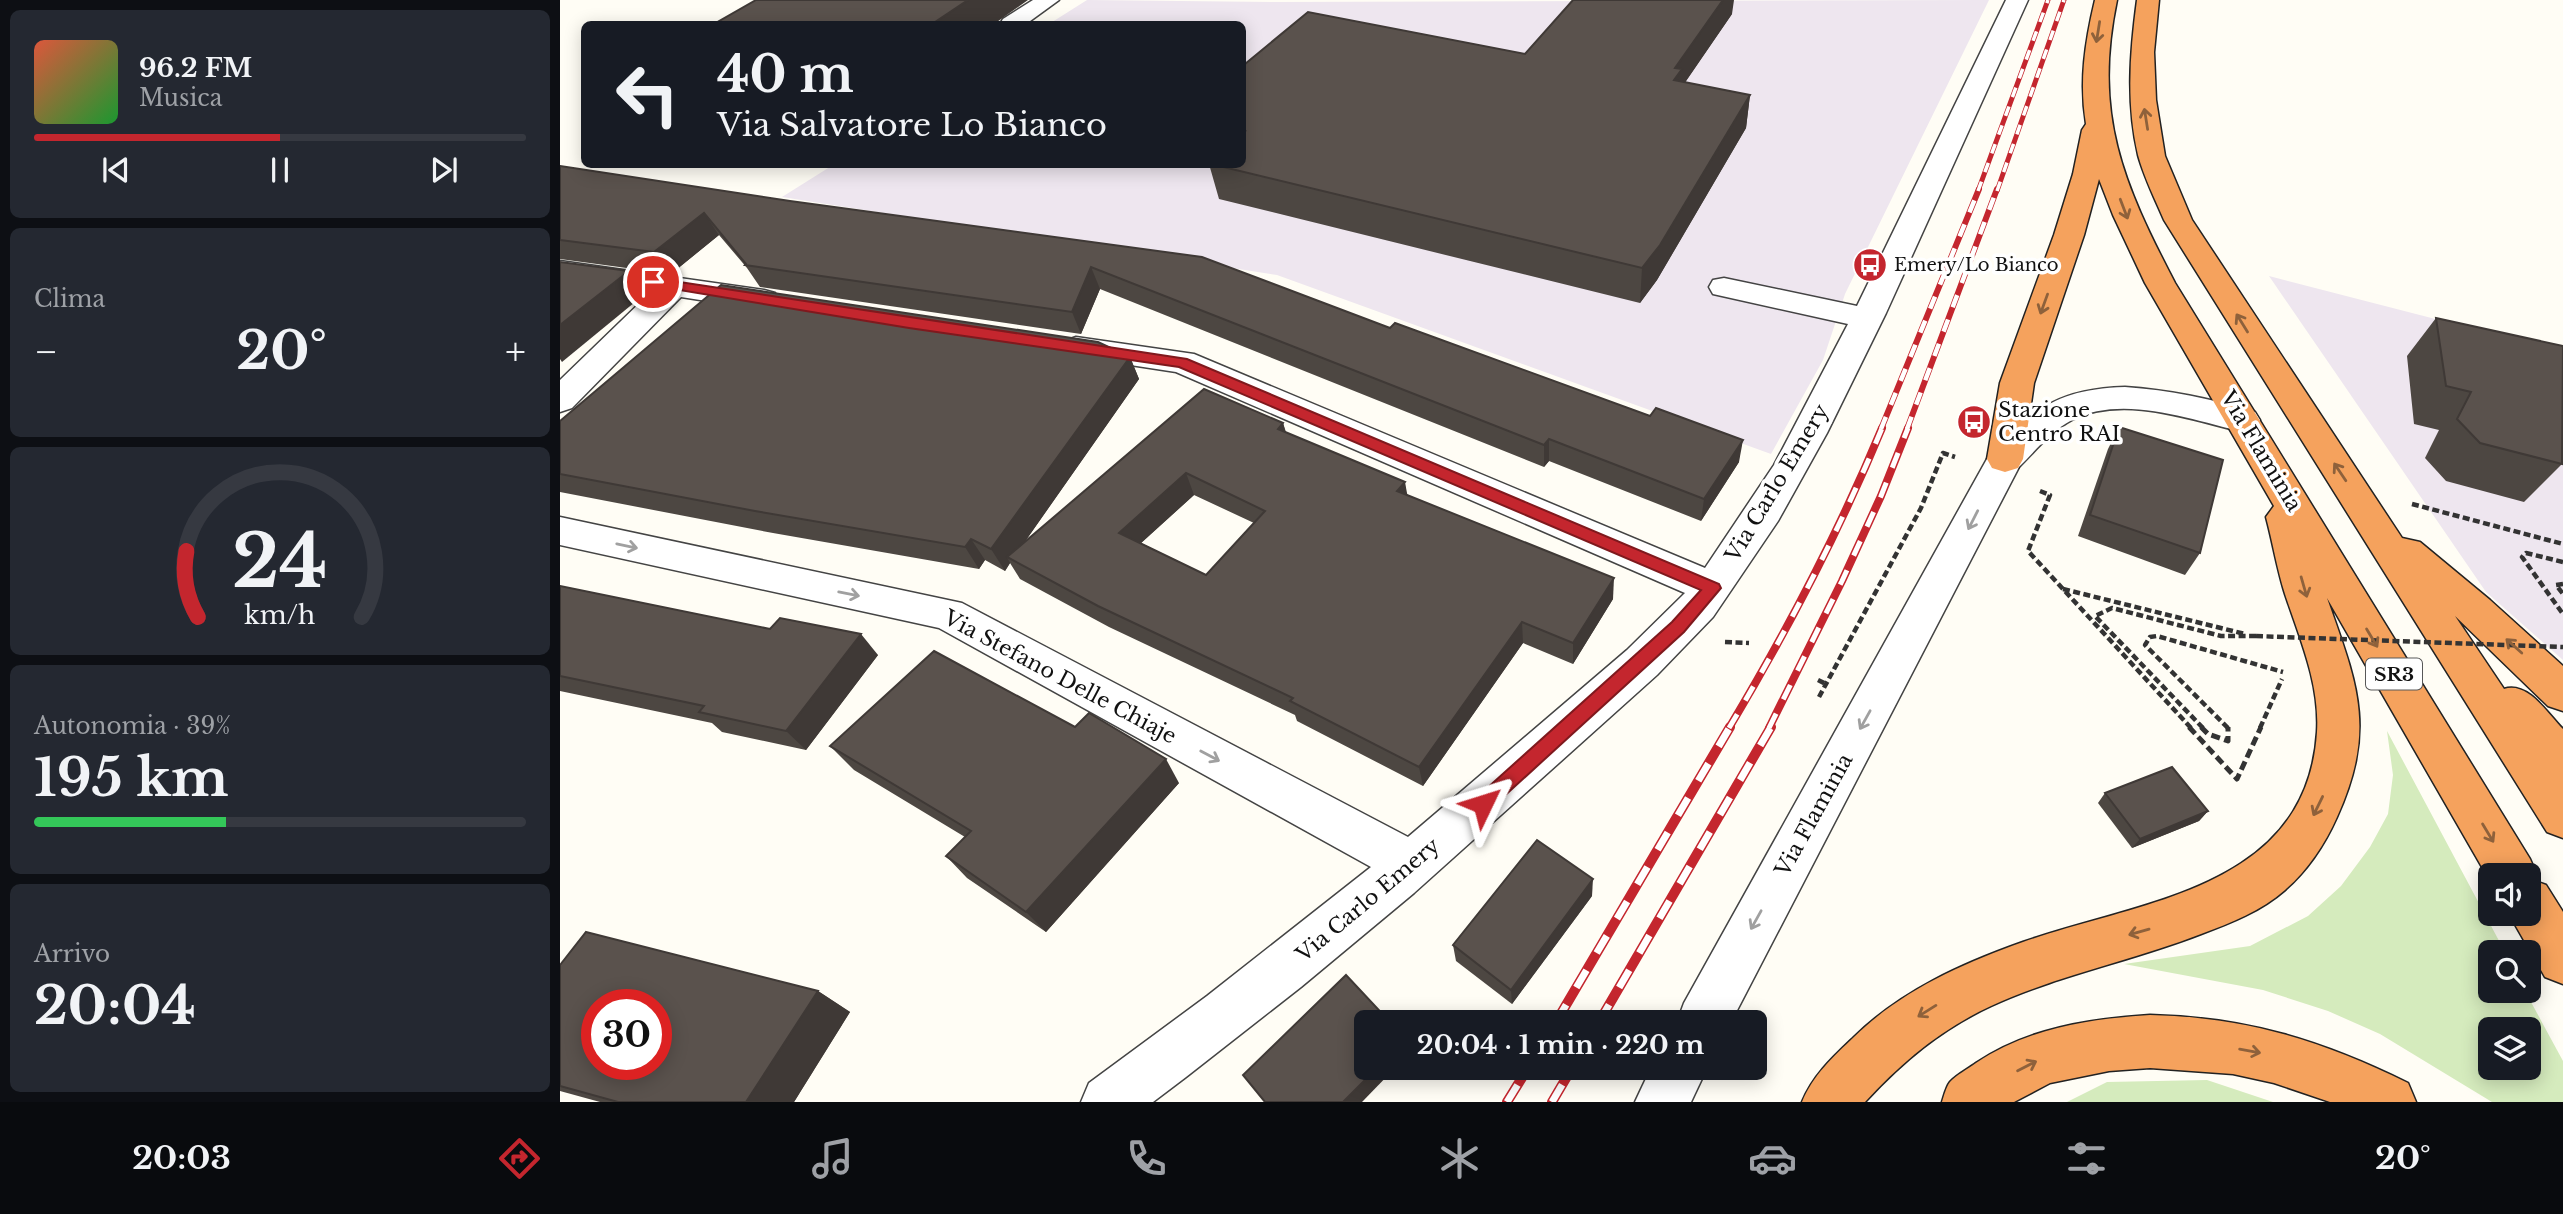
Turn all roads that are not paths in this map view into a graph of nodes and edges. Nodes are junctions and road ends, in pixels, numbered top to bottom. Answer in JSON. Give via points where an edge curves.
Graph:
{"nodes":[{"id":1,"x":1048,"y":0,"type":"edge"},
{"id":2,"x":2017,"y":0,"type":"edge"},
{"id":3,"x":2106,"y":0,"type":"edge"},
{"id":4,"x":2148,"y":0,"type":"edge"},
{"id":5,"x":1016,"y":21,"type":"edge"},
{"id":6,"x":2096,"y":121,"type":"junction"},
{"id":7,"x":560,"y":270,"type":"edge"},
{"id":8,"x":676,"y":285,"type":"junction"},
{"id":9,"x":1724,"y":287,"type":"dead end"},
{"id":10,"x":800,"y":306,"type":"edge"},
{"id":11,"x":1867,"y":318,"type":"junction"},
{"id":12,"x":1039,"y":343,"type":"edge"},
{"id":13,"x":560,"y":400,"type":"edge"},
{"id":14,"x":2243,"y":420,"type":"junction"},
{"id":15,"x":2004,"y":459,"type":"junction"},
{"id":16,"x":2274,"y":474,"type":"junction"},
{"id":17,"x":2377,"y":528,"type":"junction"},
{"id":18,"x":560,"y":531,"type":"edge"},
{"id":19,"x":1713,"y":588,"type":"junction"},
{"id":20,"x":2445,"y":635,"type":"junction"},
{"id":21,"x":2563,"y":693,"type":"edge"},
{"id":22,"x":2563,"y":760,"type":"edge"},
{"id":23,"x":2563,"y":817,"type":"edge"},
{"id":24,"x":2506,"y":863,"type":"edge"},
{"id":25,"x":1411,"y":864,"type":"junction"},
{"id":26,"x":2541,"y":922,"type":"edge"},
{"id":27,"x":2563,"y":959,"type":"edge"},
{"id":28,"x":1709,"y":1010,"type":"edge"},
{"id":29,"x":1673,"y":1080,"type":"edge"},
{"id":30,"x":1108,"y":1102,"type":"edge"},
{"id":31,"x":1662,"y":1102,"type":"edge"},
{"id":32,"x":1829,"y":1102,"type":"edge"},
{"id":33,"x":1969,"y":1102,"type":"edge"},
{"id":34,"x":2389,"y":1102,"type":"edge"}],
"edges":[{"from":1,"to":5,"type":"street"},
{"from":2,"to":11,"type":"street","name":"Via Carlo Emery"},
{"from":3,"to":6,"type":"highway","name":"Via Flaminia","number":"SR3","one_way":true,"via":[[2094,64]]},
{"from":17,"to":4,"type":"highway","one_way":true,"via":[[2209,271],[2168,200],[2152,156],[2143,100],[2141,69]]},
{"from":6,"to":14,"type":"highway","name":"Via Flaminia","number":"SR3","one_way":true,"via":[[2108,167],[2140,246]]},
{"from":6,"to":15,"type":"highway","one_way":true,"via":[[2069,235],[2017,383]]},
{"from":7,"to":8,"type":"street"},
{"from":8,"to":10,"type":"street"},
{"from":8,"to":13,"type":"street"},
{"from":9,"to":11,"type":"street"},
{"from":11,"to":19,"type":"street","name":"Via Carlo Emery","via":[[1770,503]]},
{"from":12,"to":19,"type":"street","via":[[1182,362]]},
{"from":14,"to":15,"type":"street","via":[[2164,404],[2098,399],[2057,414]]},
{"from":14,"to":16,"type":"highway","name":"Via Flaminia","number":"SR3"},
{"from":15,"to":28,"type":"street","name":"Via Flaminia","one_way":true},
{"from":16,"to":24,"type":"highway","name":"Via Flaminia","number":"SR3","one_way":true},
{"from":16,"to":32,"type":"highway","one_way":true,"via":[[2304,591],[2330,661],[2339,720],[2325,794],[2295,847],[2276,867],[2230,899],[2149,930],[2038,962],[1931,1008],[1871,1054]]},
{"from":17,"to":20,"type":"highway"},
{"from":21,"to":17,"type":"highway","one_way":true,"via":[[2476,611]]},
{"from":18,"to":25,"type":"street","name":"Via Stefano Delle Chiaje","one_way":true,"via":[[948,614]]},
{"from":19,"to":25,"type":"street","name":"Via Carlo Emery","via":[[1678,627]]},
{"from":20,"to":22,"type":"highway"},
{"from":20,"to":23,"type":"highway"},
{"from":25,"to":30,"type":"street","name":"Via Carlo Emery","via":[[1258,991]]},
{"from":26,"to":27,"type":"highway"},
{"from":29,"to":31,"type":"street"},
{"from":33,"to":34,"type":"highway","one_way":true,"via":[[2031,1062],[2144,1040],[2210,1044],[2275,1055]]}]}
